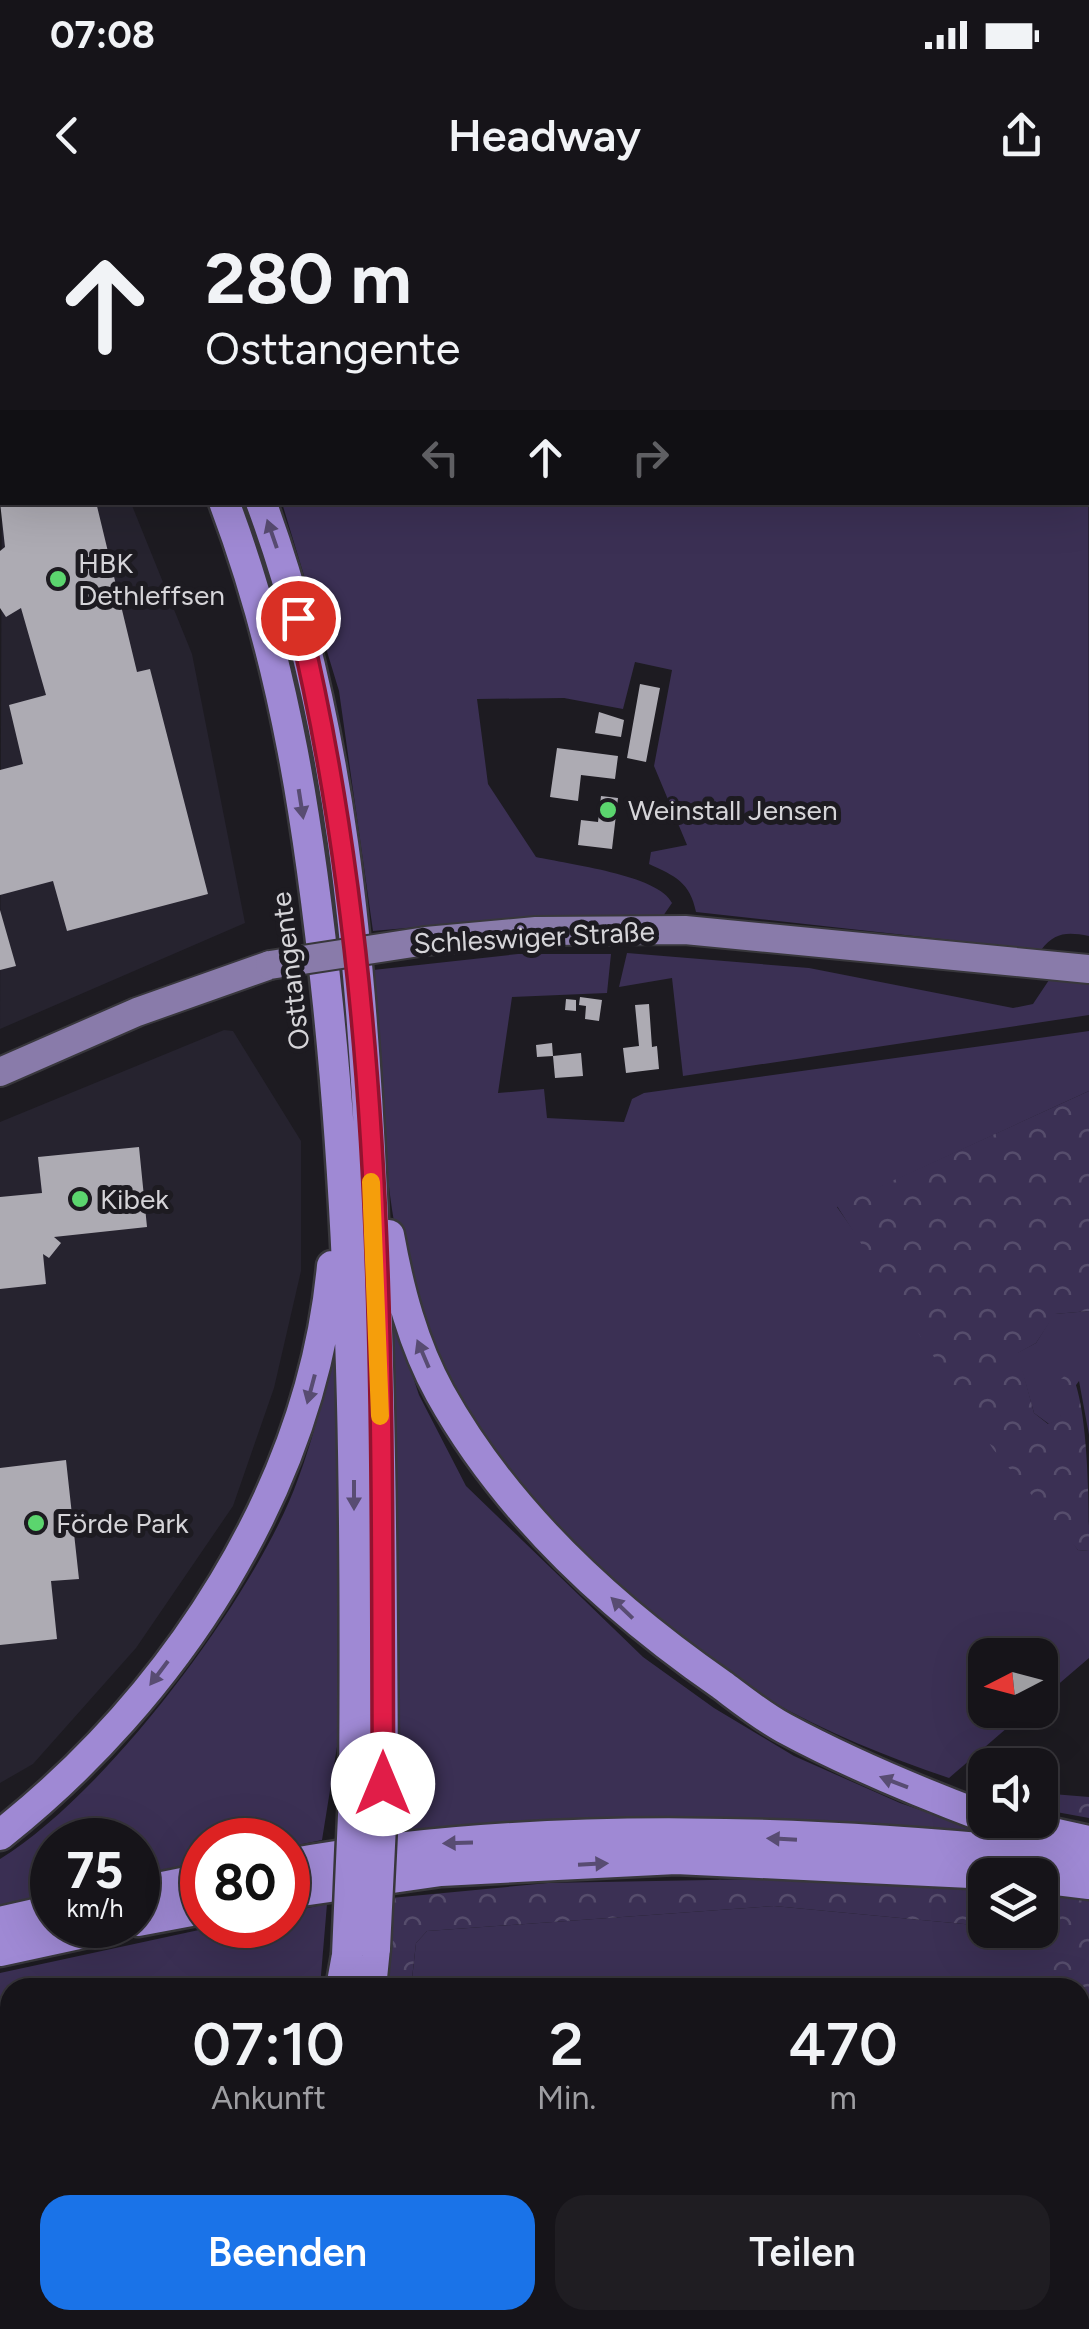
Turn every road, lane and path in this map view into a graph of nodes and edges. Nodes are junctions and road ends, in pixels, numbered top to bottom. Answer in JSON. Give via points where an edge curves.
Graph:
{"nodes":[{"id":1,"x":225,"y":505,"type":"edge"},
{"id":2,"x":262,"y":505,"type":"edge"},
{"id":3,"x":1089,"y":969,"type":"edge"},
{"id":4,"x":0,"y":1072,"type":"edge"},
{"id":5,"x":367,"y":1076,"type":"junction"},
{"id":6,"x":336,"y":1083,"type":"junction"},
{"id":7,"x":369,"y":1788,"type":"junction"},
{"id":8,"x":968,"y":1810,"type":"edge"},
{"id":9,"x":0,"y":1835,"type":"edge"},
{"id":10,"x":1058,"y":1835,"type":"edge"},
{"id":11,"x":1089,"y":1842,"type":"edge"},
{"id":12,"x":1089,"y":1859,"type":"edge"},
{"id":13,"x":310,"y":1861,"type":"edge"},
{"id":14,"x":968,"y":1873,"type":"edge"},
{"id":15,"x":1058,"y":1880,"type":"edge"},
{"id":16,"x":1089,"y":1884,"type":"edge"},
{"id":17,"x":310,"y":1890,"type":"edge"},
{"id":18,"x":30,"y":1915,"type":"edge"},
{"id":19,"x":0,"y":1922,"type":"edge"},
{"id":20,"x":30,"y":1944,"type":"edge"},
{"id":21,"x":0,"y":1951,"type":"edge"},
{"id":22,"x":361,"y":1951,"type":"junction"},
{"id":23,"x":346,"y":1978,"type":"edge"},
{"id":24,"x":368,"y":1978,"type":"edge"}],
"edges":[{"from":1,"to":6,"type":"highway","name":"Osttangente","one_way":true,"via":[[268,628],[287,708]]},
{"from":5,"to":2,"type":"highway","one_way":true,"via":[[350,905],[319,705]]},
{"from":3,"to":4,"type":"main road","name":"Schleswiger Straße","bridge":true,"via":[[685,930],[426,940],[270,965],[137,1012]]},
{"from":5,"to":7,"type":"highway","via":[[380,1442]]},
{"from":8,"to":5,"type":"highway","one_way":true,"via":[[879,1776],[780,1726],[652,1637],[528,1516],[439,1391],[402,1303]]},
{"from":6,"to":7,"type":"highway","one_way":true},
{"from":6,"to":9,"type":"highway","one_way":true,"via":[[326,1330],[308,1402],[275,1486],[208,1608],[129,1712]]},
{"from":7,"to":22,"type":"highway","bridge":true},
{"from":10,"to":11,"type":"highway"},
{"from":12,"to":13,"type":"highway","one_way":true,"via":[[990,1848],[674,1834],[436,1844]]},
{"from":17,"to":14,"type":"highway","one_way":true,"via":[[441,1871],[676,1859]]},
{"from":15,"to":16,"type":"highway"},
{"from":18,"to":19,"type":"highway"},
{"from":20,"to":21,"type":"highway"},
{"from":22,"to":23,"type":"highway"},
{"from":22,"to":24,"type":"highway"}]}
